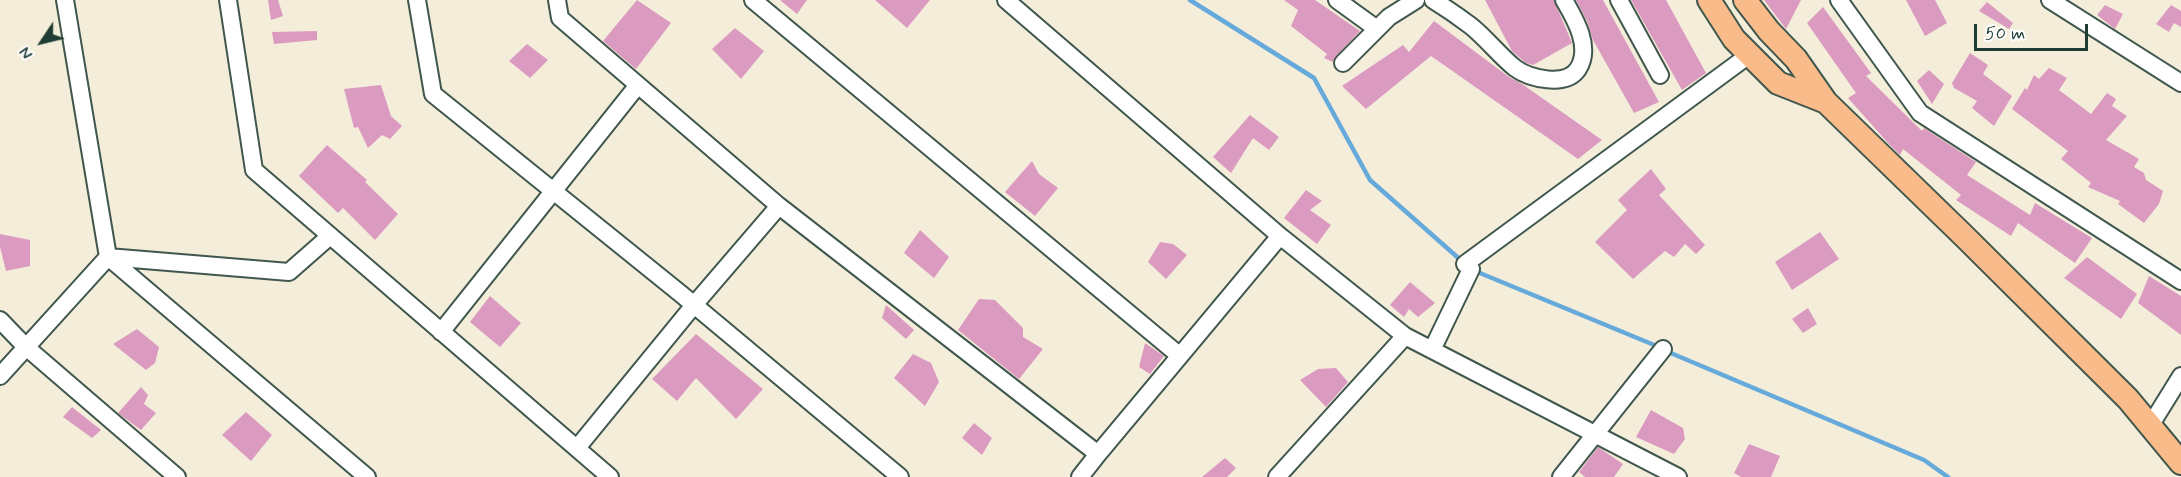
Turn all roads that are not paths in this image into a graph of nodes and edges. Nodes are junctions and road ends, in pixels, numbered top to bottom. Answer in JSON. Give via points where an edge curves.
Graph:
{"nodes":[{"id":1,"x":64,"y":0,"type":"edge"},
{"id":2,"x":228,"y":0,"type":"edge"},
{"id":3,"x":417,"y":0,"type":"edge"},
{"id":4,"x":557,"y":0,"type":"edge"},
{"id":5,"x":753,"y":0,"type":"edge"},
{"id":6,"x":1006,"y":0,"type":"edge"},
{"id":7,"x":1337,"y":0,"type":"edge"},
{"id":8,"x":1416,"y":0,"type":"edge"},
{"id":9,"x":1433,"y":0,"type":"edge"},
{"id":10,"x":1564,"y":0,"type":"edge"},
{"id":11,"x":1619,"y":0,"type":"edge"},
{"id":12,"x":1710,"y":0,"type":"edge"},
{"id":13,"x":1745,"y":0,"type":"edge"},
{"id":14,"x":1839,"y":0,"type":"edge"},
{"id":15,"x":2050,"y":0,"type":"edge"},
{"id":16,"x":1377,"y":29,"type":"junction"},
{"id":17,"x":1749,"y":55,"type":"junction"},
{"id":18,"x":1343,"y":63,"type":"dead end"},
{"id":19,"x":1660,"y":75,"type":"dead end"},
{"id":20,"x":2181,"y":83,"type":"edge"},
{"id":21,"x":638,"y":85,"type":"junction"},
{"id":22,"x":1826,"y":102,"type":"junction"},
{"id":23,"x":553,"y":191,"type":"junction"},
{"id":24,"x":780,"y":206,"type":"junction"},
{"id":25,"x":330,"y":236,"type":"junction"},
{"id":26,"x":1280,"y":236,"type":"junction"},
{"id":27,"x":108,"y":257,"type":"junction"},
{"id":28,"x":2181,"y":281,"type":"edge"},
{"id":29,"x":694,"y":305,"type":"junction"},
{"id":30,"x":0,"y":320,"type":"edge"},
{"id":31,"x":441,"y":332,"type":"junction"},
{"id":32,"x":1405,"y":336,"type":"junction"},
{"id":33,"x":26,"y":348,"type":"junction"},
{"id":34,"x":1663,"y":349,"type":"dead end"},
{"id":35,"x":1432,"y":350,"type":"junction"},
{"id":36,"x":1180,"y":356,"type":"junction"},
{"id":37,"x":0,"y":376,"type":"edge"},
{"id":38,"x":2181,"y":376,"type":"edge"},
{"id":39,"x":2150,"y":426,"type":"junction"},
{"id":40,"x":1594,"y":433,"type":"junction"},
{"id":41,"x":576,"y":448,"type":"junction"},
{"id":42,"x":1098,"y":454,"type":"junction"},
{"id":43,"x":2181,"y":463,"type":"edge"},
{"id":44,"x":1283,"y":475,"type":"edge"},
{"id":45,"x":177,"y":477,"type":"edge"},
{"id":46,"x":367,"y":477,"type":"edge"},
{"id":47,"x":610,"y":477,"type":"edge"},
{"id":48,"x":900,"y":477,"type":"edge"},
{"id":49,"x":1080,"y":477,"type":"edge"},
{"id":50,"x":1561,"y":477,"type":"edge"},
{"id":51,"x":1678,"y":477,"type":"edge"}],
"edges":[{"from":1,"to":27,"type":"street"},
{"from":2,"to":25,"type":"street","via":[[255,171]]},
{"from":3,"to":23,"type":"street","via":[[433,94]]},
{"from":4,"to":21,"type":"street","via":[[560,18]]},
{"from":5,"to":36,"type":"street"},
{"from":6,"to":26,"type":"street"},
{"from":7,"to":16,"type":"street"},
{"from":8,"to":16,"type":"street"},
{"from":9,"to":10,"type":"street","via":[[1472,27],[1518,69],[1557,81],[1578,70],[1583,52],[1583,41]]},
{"from":11,"to":19,"type":"street"},
{"from":12,"to":17,"type":"main road"},
{"from":13,"to":22,"type":"main road","via":[[1796,59]]},
{"from":14,"to":28,"type":"street","via":[[1920,113]]},
{"from":15,"to":20,"type":"street"},
{"from":16,"to":18,"type":"street"},
{"from":17,"to":22,"type":"main road","via":[[1778,83]]},
{"from":17,"to":35,"type":"street","via":[[1468,266]]},
{"from":21,"to":23,"type":"street"},
{"from":21,"to":24,"type":"street"},
{"from":22,"to":39,"type":"main road","via":[[2128,399]]},
{"from":23,"to":29,"type":"street"},
{"from":23,"to":31,"type":"street"},
{"from":24,"to":29,"type":"street"},
{"from":24,"to":42,"type":"street"},
{"from":25,"to":27,"type":"street","via":[[289,272]]},
{"from":25,"to":31,"type":"street"},
{"from":26,"to":32,"type":"street"},
{"from":26,"to":36,"type":"street"},
{"from":27,"to":33,"type":"street"},
{"from":27,"to":46,"type":"street"},
{"from":29,"to":41,"type":"street"},
{"from":29,"to":48,"type":"street"},
{"from":30,"to":33,"type":"street"},
{"from":31,"to":41,"type":"street"},
{"from":32,"to":35,"type":"street"},
{"from":32,"to":44,"type":"street"},
{"from":33,"to":37,"type":"street"},
{"from":33,"to":45,"type":"street"},
{"from":34,"to":40,"type":"street"},
{"from":35,"to":40,"type":"street"},
{"from":36,"to":42,"type":"street"},
{"from":38,"to":39,"type":"street"},
{"from":39,"to":43,"type":"main road"},
{"from":40,"to":50,"type":"street"},
{"from":40,"to":51,"type":"street"},
{"from":41,"to":47,"type":"street"},
{"from":42,"to":49,"type":"street"}]}
